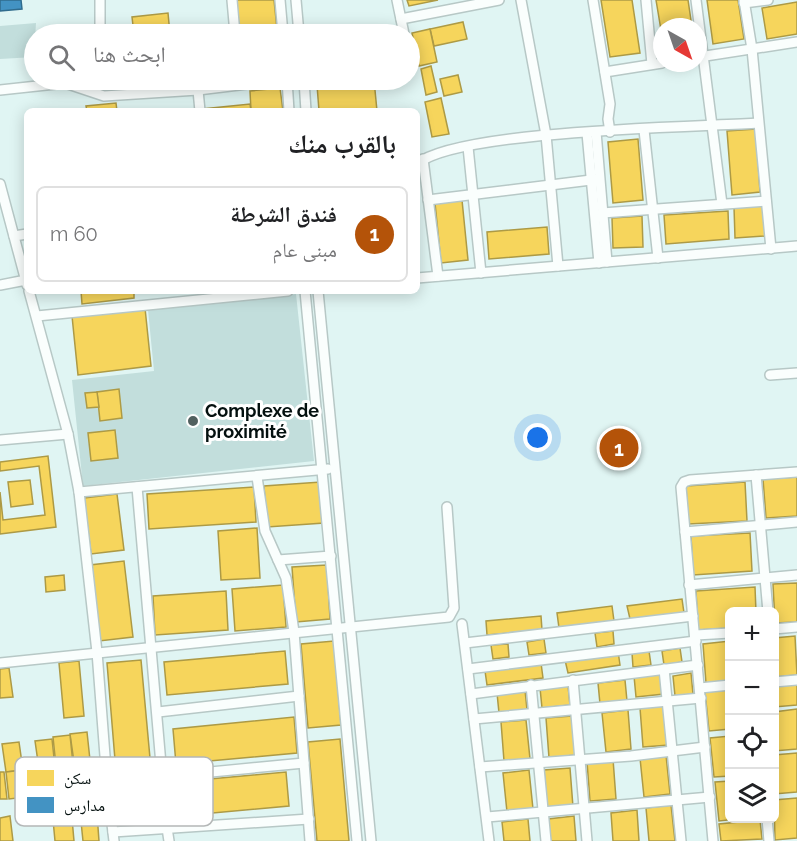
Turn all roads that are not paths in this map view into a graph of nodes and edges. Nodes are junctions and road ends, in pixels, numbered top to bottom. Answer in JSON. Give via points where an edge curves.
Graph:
{"nodes":[{"id":1,"x":100,"y":0,"type":"edge"},
{"id":2,"x":232,"y":0,"type":"edge"},
{"id":3,"x":280,"y":0,"type":"edge"},
{"id":4,"x":296,"y":0,"type":"edge"},
{"id":5,"x":397,"y":0,"type":"edge"},
{"id":6,"x":499,"y":0,"type":"edge"},
{"id":7,"x":521,"y":0,"type":"edge"},
{"id":8,"x":593,"y":0,"type":"edge"},
{"id":9,"x":646,"y":0,"type":"edge"},
{"id":10,"x":696,"y":0,"type":"edge"},
{"id":11,"x":768,"y":0,"type":"edge"},
{"id":12,"x":744,"y":1,"type":"edge"},
{"id":13,"x":698,"y":18,"type":"edge"},
{"id":14,"x":401,"y":19,"type":"junction"},
{"id":15,"x":100,"y":24,"type":"edge"},
{"id":16,"x":234,"y":24,"type":"edge"},
{"id":17,"x":282,"y":24,"type":"edge"},
{"id":18,"x":298,"y":24,"type":"edge"},
{"id":19,"x":402,"y":24,"type":"edge"},
{"id":20,"x":797,"y":42,"type":"edge"},
{"id":21,"x":752,"y":49,"type":"junction"},
{"id":22,"x":707,"y":56,"type":"edge"},
{"id":23,"x":652,"y":64,"type":"joint"},
{"id":24,"x":605,"y":72,"type":"junction"},
{"id":25,"x":703,"y":72,"type":"edge"},
{"id":26,"x":24,"y":87,"type":"edge"},
{"id":27,"x":0,"y":90,"type":"edge"},
{"id":28,"x":86,"y":90,"type":"edge"},
{"id":29,"x":198,"y":90,"type":"joint"},
{"id":30,"x":288,"y":90,"type":"edge"},
{"id":31,"x":305,"y":90,"type":"edge"},
{"id":32,"x":200,"y":108,"type":"edge"},
{"id":33,"x":289,"y":108,"type":"edge"},
{"id":34,"x":306,"y":108,"type":"edge"},
{"id":35,"x":758,"y":123,"type":"junction"},
{"id":36,"x":712,"y":126,"type":"junction"},
{"id":37,"x":644,"y":130,"type":"junction"},
{"id":38,"x":592,"y":132,"type":"junction"},
{"id":39,"x":610,"y":132,"type":"junction"},
{"id":40,"x":546,"y":135,"type":"junction"},
{"id":41,"x":468,"y":147,"type":"junction"},
{"id":42,"x":420,"y":162,"type":"edge"},
{"id":43,"x":595,"y":180,"type":"junction"},
{"id":44,"x":0,"y":184,"type":"edge"},
{"id":45,"x":550,"y":186,"type":"junction"},
{"id":46,"x":472,"y":193,"type":"junction"},
{"id":47,"x":428,"y":200,"type":"junction"},
{"id":48,"x":766,"y":201,"type":"junction"},
{"id":49,"x":723,"y":204,"type":"junction"},
{"id":50,"x":3,"y":205,"type":"edge"},
{"id":51,"x":654,"y":209,"type":"junction"},
{"id":52,"x":602,"y":213,"type":"junction"},
{"id":53,"x":24,"y":234,"type":"edge"},
{"id":54,"x":14,"y":236,"type":"junction"},
{"id":55,"x":797,"y":246,"type":"edge"},
{"id":56,"x":771,"y":249,"type":"junction"},
{"id":57,"x":658,"y":258,"type":"junction"},
{"id":58,"x":603,"y":262,"type":"junction"},
{"id":59,"x":558,"y":266,"type":"junction"},
{"id":60,"x":481,"y":273,"type":"junction"},
{"id":61,"x":24,"y":275,"type":"edge"},
{"id":62,"x":438,"y":276,"type":"junction"},
{"id":63,"x":420,"y":278,"type":"edge"},
{"id":64,"x":24,"y":283,"type":"edge"},
{"id":65,"x":0,"y":285,"type":"edge"},
{"id":66,"x":30,"y":294,"type":"edge"},
{"id":67,"x":213,"y":294,"type":"edge"},
{"id":68,"x":305,"y":294,"type":"edge"},
{"id":69,"x":318,"y":294,"type":"edge"},
{"id":70,"x":188,"y":295,"type":"edge"},
{"id":71,"x":37,"y":316,"type":"junction"},
{"id":72,"x":797,"y":373,"type":"edge"},
{"id":73,"x":771,"y":375,"type":"dead end"},
{"id":74,"x":68,"y":434,"type":"junction"},
{"id":75,"x":0,"y":440,"type":"edge"},
{"id":76,"x":336,"y":468,"type":"junction"},
{"id":77,"x":324,"y":469,"type":"junction"},
{"id":78,"x":797,"y":472,"type":"edge"},
{"id":79,"x":756,"y":475,"type":"junction"},
{"id":80,"x":257,"y":477,"type":"junction"},
{"id":81,"x":136,"y":487,"type":"junction"},
{"id":82,"x":79,"y":492,"type":"junction"},
{"id":83,"x":447,"y":507,"type":"dead end"},
{"id":84,"x":797,"y":522,"type":"edge"},
{"id":85,"x":759,"y":525,"type":"junction"},
{"id":86,"x":685,"y":532,"type":"junction"},
{"id":87,"x":331,"y":556,"type":"junction"},
{"id":88,"x":278,"y":560,"type":"junction"},
{"id":89,"x":797,"y":575,"type":"edge"},
{"id":90,"x":765,"y":577,"type":"junction"},
{"id":91,"x":689,"y":585,"type":"junction"},
{"id":92,"x":768,"y":607,"type":"edge"},
{"id":93,"x":693,"y":616,"type":"junction"},
{"id":94,"x":462,"y":624,"type":"dead end"},
{"id":95,"x":351,"y":626,"type":"junction"},
{"id":96,"x":797,"y":627,"type":"edge"},
{"id":97,"x":339,"y":628,"type":"junction"},
{"id":98,"x":779,"y":629,"type":"edge"},
{"id":99,"x":294,"y":632,"type":"junction"},
{"id":100,"x":725,"y":634,"type":"edge"},
{"id":101,"x":696,"y":638,"type":"junction"},
{"id":102,"x":465,"y":643,"type":"junction"},
{"id":103,"x":152,"y":646,"type":"junction"},
{"id":104,"x":97,"y":652,"type":"junction"},
{"id":105,"x":0,"y":663,"type":"edge"},
{"id":106,"x":698,"y":665,"type":"junction"},
{"id":107,"x":468,"y":669,"type":"junction"},
{"id":108,"x":664,"y":669,"type":"junction"},
{"id":109,"x":573,"y":680,"type":"junction"},
{"id":110,"x":797,"y":680,"type":"edge"},
{"id":111,"x":779,"y":682,"type":"edge"},
{"id":112,"x":531,"y":685,"type":"junction"},
{"id":113,"x":725,"y":686,"type":"edge"},
{"id":114,"x":701,"y":692,"type":"junction"},
{"id":115,"x":471,"y":694,"type":"junction"},
{"id":116,"x":299,"y":696,"type":"junction"},
{"id":117,"x":668,"y":701,"type":"junction"},
{"id":118,"x":575,"y":710,"type":"junction"},
{"id":119,"x":158,"y":712,"type":"junction"},
{"id":120,"x":535,"y":714,"type":"junction"},
{"id":121,"x":474,"y":719,"type":"junction"},
{"id":122,"x":705,"y":747,"type":"junction"},
{"id":123,"x":673,"y":751,"type":"junction"},
{"id":124,"x":105,"y":757,"type":"edge"},
{"id":125,"x":161,"y":757,"type":"edge"},
{"id":126,"x":579,"y":760,"type":"junction"},
{"id":127,"x":304,"y":763,"type":"junction"},
{"id":128,"x":538,"y":763,"type":"junction"},
{"id":129,"x":480,"y":767,"type":"junction"},
{"id":130,"x":213,"y":771,"type":"edge"},
{"id":131,"x":710,"y":797,"type":"junction"},
{"id":132,"x":678,"y":800,"type":"junction"},
{"id":133,"x":583,"y":809,"type":"junction"},
{"id":134,"x":543,"y":813,"type":"junction"},
{"id":135,"x":487,"y":817,"type":"junction"},
{"id":136,"x":309,"y":819,"type":"junction"},
{"id":137,"x":767,"y":823,"type":"edge"},
{"id":138,"x":213,"y":825,"type":"edge"},
{"id":139,"x":199,"y":826,"type":"edge"},
{"id":140,"x":167,"y":828,"type":"junction"},
{"id":141,"x":114,"y":836,"type":"edge"},
{"id":142,"x":169,"y":841,"type":"edge"},
{"id":143,"x":310,"y":841,"type":"edge"},
{"id":144,"x":357,"y":841,"type":"edge"},
{"id":145,"x":370,"y":841,"type":"edge"},
{"id":146,"x":489,"y":841,"type":"edge"},
{"id":147,"x":546,"y":841,"type":"edge"},
{"id":148,"x":587,"y":841,"type":"edge"},
{"id":149,"x":681,"y":841,"type":"edge"},
{"id":150,"x":712,"y":841,"type":"edge"},
{"id":151,"x":769,"y":841,"type":"edge"}],
"edges":[{"from":1,"to":15,"type":"street"},
{"from":2,"to":16,"type":"street"},
{"from":3,"to":17,"type":"street"},
{"from":4,"to":18,"type":"street"},
{"from":5,"to":14,"type":"street"},
{"from":6,"to":14,"type":"street"},
{"from":7,"to":40,"type":"street"},
{"from":8,"to":24,"type":"street"},
{"from":9,"to":23,"type":"street"},
{"from":10,"to":13,"type":"street"},
{"from":11,"to":12,"type":"street"},
{"from":12,"to":21,"type":"street"},
{"from":14,"to":19,"type":"street"},
{"from":20,"to":21,"type":"street"},
{"from":21,"to":22,"type":"street"},
{"from":21,"to":35,"type":"street"},
{"from":23,"to":24,"type":"street"},
{"from":24,"to":39,"type":"street"},
{"from":25,"to":36,"type":"street"},
{"from":26,"to":27,"type":"street"},
{"from":28,"to":29,"type":"street","via":[[104,96]]},
{"from":29,"to":32,"type":"street"},
{"from":30,"to":33,"type":"street"},
{"from":31,"to":34,"type":"street"},
{"from":35,"to":36,"type":"street"},
{"from":35,"to":48,"type":"street"},
{"from":36,"to":37,"type":"street"},
{"from":36,"to":49,"type":"street"},
{"from":37,"to":39,"type":"street"},
{"from":37,"to":51,"type":"street"},
{"from":38,"to":39,"type":"street"},
{"from":38,"to":40,"type":"street"},
{"from":38,"to":43,"type":"street"},
{"from":40,"to":41,"type":"street"},
{"from":40,"to":45,"type":"street"},
{"from":41,"to":42,"type":"street","via":[[438,152]]},
{"from":41,"to":46,"type":"street"},
{"from":42,"to":47,"type":"street"},
{"from":43,"to":45,"type":"street"},
{"from":43,"to":52,"type":"street"},
{"from":43,"to":58,"type":"street"},
{"from":44,"to":50,"type":"street"},
{"from":45,"to":46,"type":"street"},
{"from":45,"to":59,"type":"street"},
{"from":46,"to":47,"type":"street"},
{"from":46,"to":60,"type":"street"},
{"from":47,"to":62,"type":"street"},
{"from":48,"to":49,"type":"street"},
{"from":48,"to":56,"type":"street"},
{"from":49,"to":51,"type":"street"},
{"from":50,"to":54,"type":"street"},
{"from":51,"to":52,"type":"street"},
{"from":51,"to":57,"type":"street"},
{"from":52,"to":58,"type":"street"},
{"from":53,"to":54,"type":"street"},
{"from":54,"to":61,"type":"street"},
{"from":55,"to":56,"type":"street"},
{"from":56,"to":57,"type":"street"},
{"from":57,"to":58,"type":"street"},
{"from":58,"to":59,"type":"street"},
{"from":59,"to":60,"type":"street"},
{"from":60,"to":62,"type":"street"},
{"from":62,"to":63,"type":"street"},
{"from":64,"to":65,"type":"street"},
{"from":66,"to":71,"type":"street"},
{"from":67,"to":70,"type":"street"},
{"from":68,"to":77,"type":"street"},
{"from":69,"to":76,"type":"street"},
{"from":70,"to":71,"type":"street"},
{"from":71,"to":74,"type":"street"},
{"from":72,"to":73,"type":"street"},
{"from":74,"to":75,"type":"street"},
{"from":74,"to":82,"type":"street"},
{"from":76,"to":77,"type":"street"},
{"from":76,"to":95,"type":"street"},
{"from":77,"to":80,"type":"street"},
{"from":77,"to":87,"type":"street"},
{"from":78,"to":79,"type":"street"},
{"from":79,"to":85,"type":"street"},
{"from":79,"to":86,"type":"street","via":[[684,482],[681,496]]},
{"from":80,"to":81,"type":"street"},
{"from":80,"to":88,"type":"street","via":[[263,524]]},
{"from":81,"to":82,"type":"street"},
{"from":81,"to":103,"type":"street"},
{"from":82,"to":104,"type":"street"},
{"from":83,"to":95,"type":"street","via":[[453,613],[444,619]]},
{"from":84,"to":85,"type":"street"},
{"from":85,"to":86,"type":"street"},
{"from":85,"to":90,"type":"street"},
{"from":86,"to":91,"type":"street"},
{"from":87,"to":88,"type":"street"},
{"from":87,"to":97,"type":"street"},
{"from":88,"to":99,"type":"street","via":[[286,578]]},
{"from":89,"to":90,"type":"street"},
{"from":90,"to":91,"type":"street"},
{"from":90,"to":92,"type":"street"},
{"from":91,"to":93,"type":"street"},
{"from":93,"to":101,"type":"street"},
{"from":93,"to":102,"type":"street"},
{"from":94,"to":102,"type":"street"},
{"from":95,"to":97,"type":"street"},
{"from":95,"to":145,"type":"street"},
{"from":96,"to":98,"type":"street"},
{"from":97,"to":99,"type":"street"},
{"from":97,"to":144,"type":"street"},
{"from":99,"to":103,"type":"street"},
{"from":99,"to":116,"type":"street"},
{"from":100,"to":101,"type":"street"},
{"from":101,"to":106,"type":"street"},
{"from":101,"to":107,"type":"street"},
{"from":102,"to":107,"type":"street"},
{"from":103,"to":104,"type":"street"},
{"from":103,"to":119,"type":"street"},
{"from":104,"to":105,"type":"street"},
{"from":104,"to":124,"type":"street"},
{"from":106,"to":108,"type":"street"},
{"from":106,"to":114,"type":"street"},
{"from":107,"to":115,"type":"street"},
{"from":108,"to":109,"type":"street"},
{"from":108,"to":117,"type":"street"},
{"from":109,"to":112,"type":"street"},
{"from":109,"to":118,"type":"street"},
{"from":110,"to":111,"type":"street"},
{"from":112,"to":115,"type":"street"},
{"from":112,"to":120,"type":"street"},
{"from":113,"to":114,"type":"street"},
{"from":114,"to":117,"type":"street"},
{"from":114,"to":122,"type":"street"},
{"from":115,"to":121,"type":"street"},
{"from":116,"to":119,"type":"street"},
{"from":116,"to":127,"type":"street"},
{"from":117,"to":118,"type":"street"},
{"from":117,"to":123,"type":"street"},
{"from":118,"to":120,"type":"street"},
{"from":118,"to":126,"type":"street"},
{"from":119,"to":125,"type":"street"},
{"from":120,"to":121,"type":"street"},
{"from":120,"to":128,"type":"street"},
{"from":121,"to":129,"type":"street"},
{"from":122,"to":123,"type":"street"},
{"from":122,"to":131,"type":"street"},
{"from":123,"to":126,"type":"street"},
{"from":123,"to":132,"type":"street"},
{"from":126,"to":128,"type":"street"},
{"from":126,"to":133,"type":"street"},
{"from":127,"to":130,"type":"street"},
{"from":127,"to":136,"type":"street"},
{"from":128,"to":129,"type":"street"},
{"from":128,"to":134,"type":"street"},
{"from":129,"to":135,"type":"street"},
{"from":131,"to":132,"type":"street"},
{"from":131,"to":150,"type":"street"},
{"from":132,"to":133,"type":"street"},
{"from":132,"to":149,"type":"street"},
{"from":133,"to":134,"type":"street"},
{"from":133,"to":148,"type":"street"},
{"from":134,"to":135,"type":"street"},
{"from":134,"to":147,"type":"street"},
{"from":135,"to":146,"type":"street"},
{"from":136,"to":138,"type":"street"},
{"from":136,"to":143,"type":"street"},
{"from":137,"to":151,"type":"street"},
{"from":139,"to":140,"type":"street"},
{"from":140,"to":141,"type":"street"},
{"from":140,"to":142,"type":"street"}]}
